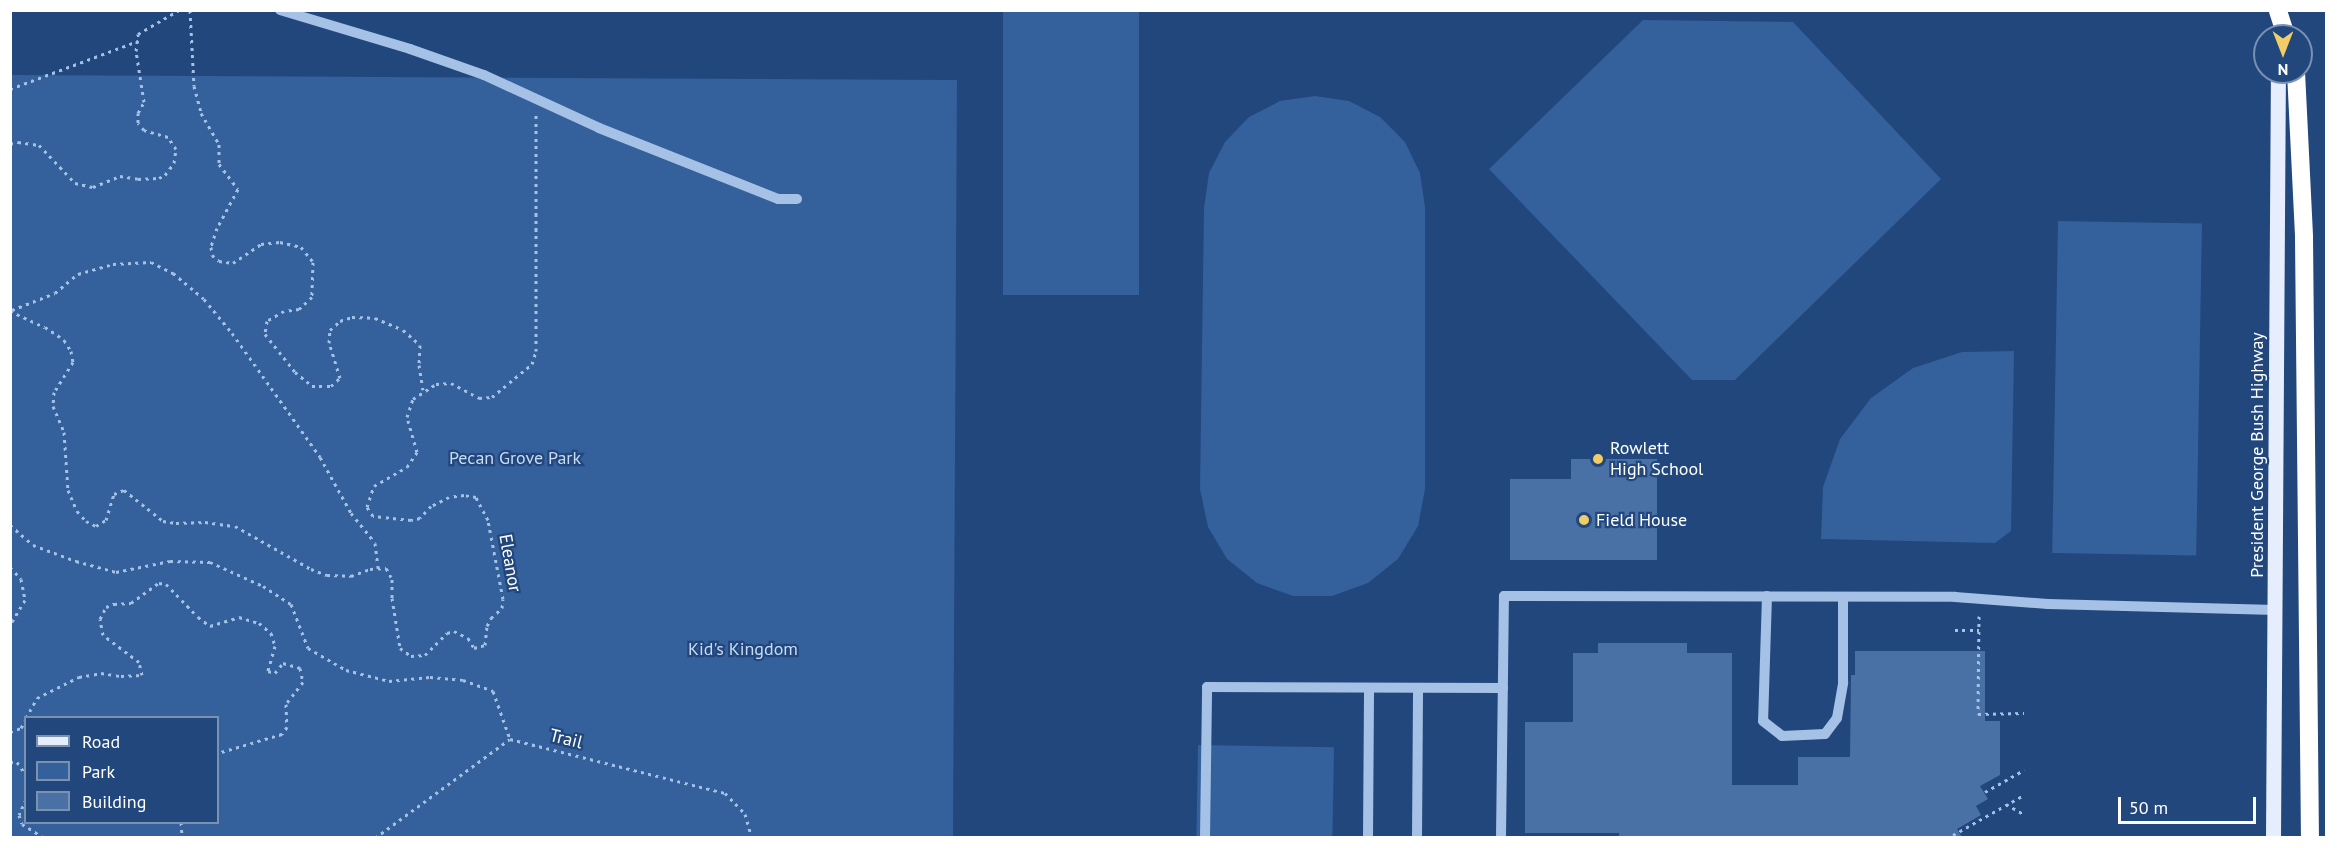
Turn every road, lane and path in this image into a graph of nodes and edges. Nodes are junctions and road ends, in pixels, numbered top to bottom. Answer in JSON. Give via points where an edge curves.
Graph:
{"nodes":[{"id":1,"x":179,"y":10,"type":"edge"},
{"id":2,"x":190,"y":10,"type":"edge"},
{"id":3,"x":280,"y":10,"type":"edge"},
{"id":4,"x":138,"y":41,"type":"junction"},
{"id":5,"x":2278,"y":84,"type":"edge"},
{"id":6,"x":2297,"y":84,"type":"edge"},
{"id":7,"x":10,"y":89,"type":"edge"},
{"id":8,"x":536,"y":99,"type":"junction"},
{"id":9,"x":10,"y":144,"type":"edge"},
{"id":10,"x":797,"y":199,"type":"dead end"},
{"id":11,"x":11,"y":310,"type":"edge"},
{"id":12,"x":423,"y":390,"type":"junction"},
{"id":13,"x":10,"y":525,"type":"edge"},
{"id":14,"x":10,"y":567,"type":"edge"},
{"id":15,"x":378,"y":568,"type":"junction"},
{"id":16,"x":1767,"y":596,"type":"junction"},
{"id":17,"x":1843,"y":597,"type":"junction"},
{"id":18,"x":2276,"y":610,"type":"junction"},
{"id":19,"x":1979,"y":616,"type":"dead end"},
{"id":20,"x":10,"y":625,"type":"edge"},
{"id":21,"x":1954,"y":630,"type":"dead end"},
{"id":22,"x":1979,"y":630,"type":"junction"},
{"id":23,"x":1369,"y":688,"type":"junction"},
{"id":24,"x":1418,"y":688,"type":"junction"},
{"id":25,"x":1503,"y":688,"type":"junction"},
{"id":26,"x":2024,"y":713,"type":"dead end"},
{"id":27,"x":27,"y":716,"type":"edge"},
{"id":28,"x":24,"y":722,"type":"edge"},
{"id":29,"x":10,"y":732,"type":"edge"},
{"id":30,"x":510,"y":739,"type":"junction"},
{"id":31,"x":219,"y":753,"type":"edge"},
{"id":32,"x":10,"y":762,"type":"edge"},
{"id":33,"x":2024,"y":770,"type":"dead end"},
{"id":34,"x":24,"y":772,"type":"edge"},
{"id":35,"x":1985,"y":792,"type":"dead end"},
{"id":36,"x":2024,"y":795,"type":"dead end"},
{"id":37,"x":24,"y":804,"type":"edge"},
{"id":38,"x":2006,"y":804,"type":"junction"},
{"id":39,"x":2023,"y":814,"type":"dead end"},
{"id":40,"x":44,"y":837,"type":"edge"},
{"id":41,"x":375,"y":837,"type":"edge"},
{"id":42,"x":752,"y":837,"type":"edge"},
{"id":43,"x":1205,"y":837,"type":"edge"},
{"id":44,"x":1368,"y":837,"type":"edge"},
{"id":45,"x":1417,"y":837,"type":"edge"},
{"id":46,"x":1501,"y":837,"type":"edge"},
{"id":47,"x":1954,"y":837,"type":"edge"},
{"id":48,"x":2273,"y":837,"type":"edge"},
{"id":49,"x":2310,"y":837,"type":"edge"}],
"edges":[{"from":1,"to":4,"type":"path","via":[[138,34]]},
{"from":2,"to":12,"type":"path","via":[[194,86],[201,113],[219,144],[219,164],[238,189],[218,228],[212,255],[219,261],[233,263],[261,244],[279,242],[301,247],[313,262],[312,297],[299,309],[284,311],[267,321],[265,334],[295,372],[312,386],[331,386],[340,378],[329,343],[330,330],[352,317],[375,318],[403,330],[420,345]]},
{"from":3,"to":8,"type":"lane","via":[[410,49],[484,75]]},
{"from":4,"to":7,"type":"path"},
{"from":4,"to":9,"type":"path","via":[[144,102],[138,123],[144,130],[168,136],[176,148],[174,163],[165,175],[120,176],[93,187],[75,183],[39,146]]},
{"from":5,"to":18,"type":"main road","name":"President George Bush Highway"},
{"from":6,"to":49,"type":"highway","via":[[2304,238]]},
{"from":8,"to":10,"type":"lane","via":[[778,199]]},
{"from":8,"to":12,"type":"path","via":[[536,339],[532,364],[492,398],[479,398],[451,383]]},
{"from":11,"to":15,"type":"path","via":[[55,293],[78,274],[113,264],[152,262],[173,273],[204,299],[232,333],[320,457],[351,513],[375,543]]},
{"from":11,"to":15,"type":"path","via":[[64,340],[71,351],[73,362],[54,392],[53,406],[64,432],[68,490],[86,521],[96,526],[106,520],[114,494],[124,490],[163,521],[235,526],[327,575],[351,576]]},
{"from":12,"to":15,"type":"path","name":"Eleanor","via":[[413,399],[407,417],[417,452],[407,467],[374,486],[368,507],[373,516],[411,520],[449,497],[476,496],[489,520],[503,599],[502,608],[491,618],[485,645],[474,648],[454,630],[425,655],[411,656],[399,648],[392,579],[386,568]]},
{"from":13,"to":30,"type":"path","via":[[33,545],[116,572],[170,561],[210,562],[263,586],[291,604],[308,648],[346,670],[389,681],[430,677],[463,680],[493,691]]},
{"from":14,"to":20,"type":"path","via":[[21,579],[25,600]]},
{"from":16,"to":17,"type":"lane"},
{"from":16,"to":17,"type":"lane","via":[[1763,721],[1782,736],[1826,734],[1837,718],[1843,683]]},
{"from":16,"to":25,"type":"lane","via":[[1504,596]]},
{"from":17,"to":18,"type":"lane","via":[[1954,597],[2048,604]]},
{"from":18,"to":48,"type":"main road","name":"President George Bush Highway"},
{"from":19,"to":22,"type":"path"},
{"from":21,"to":22,"type":"path"},
{"from":22,"to":26,"type":"path","via":[[1978,714]]},
{"from":23,"to":24,"type":"lane"},
{"from":23,"to":43,"type":"lane","via":[[1207,687]]},
{"from":23,"to":44,"type":"lane"},
{"from":24,"to":25,"type":"lane"},
{"from":24,"to":45,"type":"lane"},
{"from":25,"to":46,"type":"lane"},
{"from":27,"to":31,"type":"path","via":[[37,698],[79,677],[142,675],[139,662],[103,635],[100,619],[106,607],[131,603],[159,583],[166,584],[210,626],[239,617],[259,623],[271,633],[275,646],[268,671],[275,673],[283,663],[300,668],[303,682],[286,704],[287,727],[282,734]]},
{"from":28,"to":29,"type":"path","via":[[21,728]]},
{"from":30,"to":41,"type":"path"},
{"from":30,"to":42,"type":"path","name":"Trail","via":[[725,793],[745,814]]},
{"from":32,"to":34,"type":"path","via":[[18,762]]},
{"from":33,"to":35,"type":"path"},
{"from":36,"to":38,"type":"path"},
{"from":37,"to":40,"type":"path","via":[[19,815],[22,824]]},
{"from":38,"to":39,"type":"path"},
{"from":38,"to":47,"type":"path"}]}
